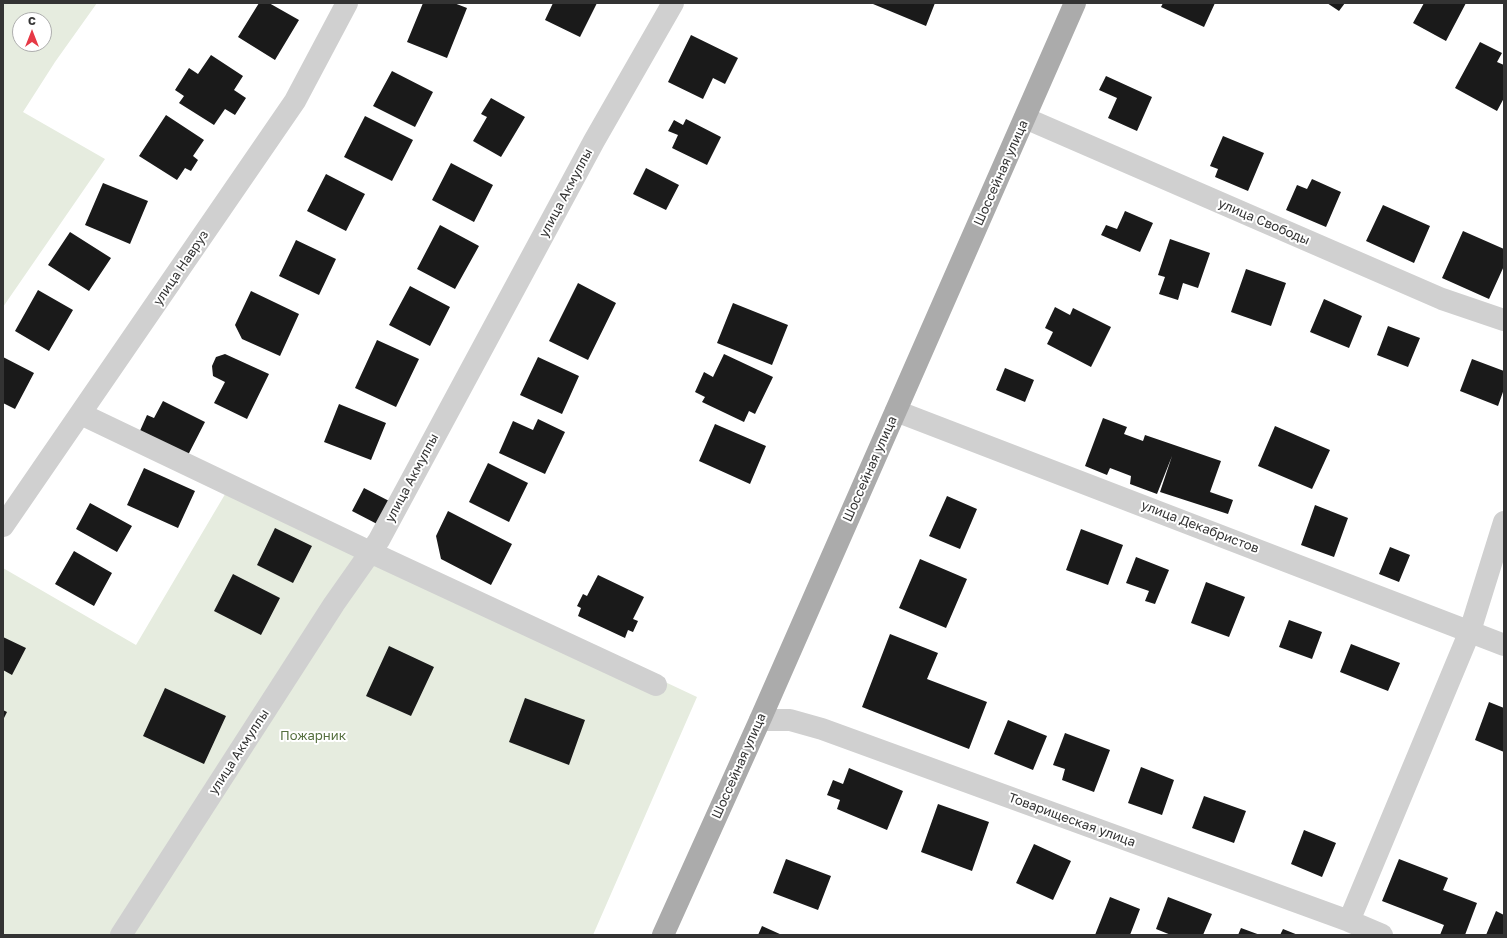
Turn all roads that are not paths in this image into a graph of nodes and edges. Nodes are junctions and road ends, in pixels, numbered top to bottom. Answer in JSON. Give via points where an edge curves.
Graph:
{"nodes":[{"id":1,"x":347,"y":3,"type":"edge"},
{"id":2,"x":673,"y":3,"type":"edge"},
{"id":3,"x":1075,"y":3,"type":"edge"},
{"id":4,"x":1025,"y":118,"type":"junction"},
{"id":5,"x":1504,"y":320,"type":"edge"},
{"id":6,"x":896,"y":411,"type":"junction"},
{"id":7,"x":81,"y":414,"type":"junction"},
{"id":8,"x":1504,"y":522,"type":"edge"},
{"id":9,"x":3,"y":526,"type":"edge"},
{"id":10,"x":370,"y":552,"type":"junction"},
{"id":11,"x":1470,"y":631,"type":"junction"},
{"id":12,"x":1504,"y":645,"type":"edge"},
{"id":13,"x":656,"y":685,"type":"dead end"},
{"id":14,"x":760,"y":720,"type":"junction"},
{"id":15,"x":1349,"y":921,"type":"junction"},
{"id":16,"x":121,"y":935,"type":"edge"},
{"id":17,"x":663,"y":935,"type":"edge"},
{"id":18,"x":1382,"y":935,"type":"edge"}],
"edges":[{"from":1,"to":7,"type":"street","name":"улица Навруз","via":[[295,102]]},
{"from":2,"to":10,"type":"street","name":"улица Акмуллы","via":[[594,141],[379,540]]},
{"from":3,"to":4,"type":"main road","name":"Шоссейная улица"},
{"from":4,"to":5,"type":"street","name":"улица Свободы","via":[[1442,299]]},
{"from":4,"to":6,"type":"main road","name":"Шоссейная улица"},
{"from":6,"to":11,"type":"street","name":"улица Декабристов"},
{"from":6,"to":14,"type":"main road","name":"Шоссейная улица"},
{"from":7,"to":9,"type":"street","name":"улица Навруз"},
{"from":7,"to":10,"type":"street"},
{"from":8,"to":11,"type":"street"},
{"from":10,"to":13,"type":"street"},
{"from":10,"to":16,"type":"street","name":"улица Акмуллы"},
{"from":11,"to":12,"type":"street","name":"улица Декабристов"},
{"from":11,"to":15,"type":"street"},
{"from":14,"to":15,"type":"street","name":"Товарищеская улица","via":[[790,720],[822,729]]},
{"from":14,"to":17,"type":"main road","name":"Шоссейная улица"},
{"from":15,"to":18,"type":"street","name":"Товарищеская улица"}]}
